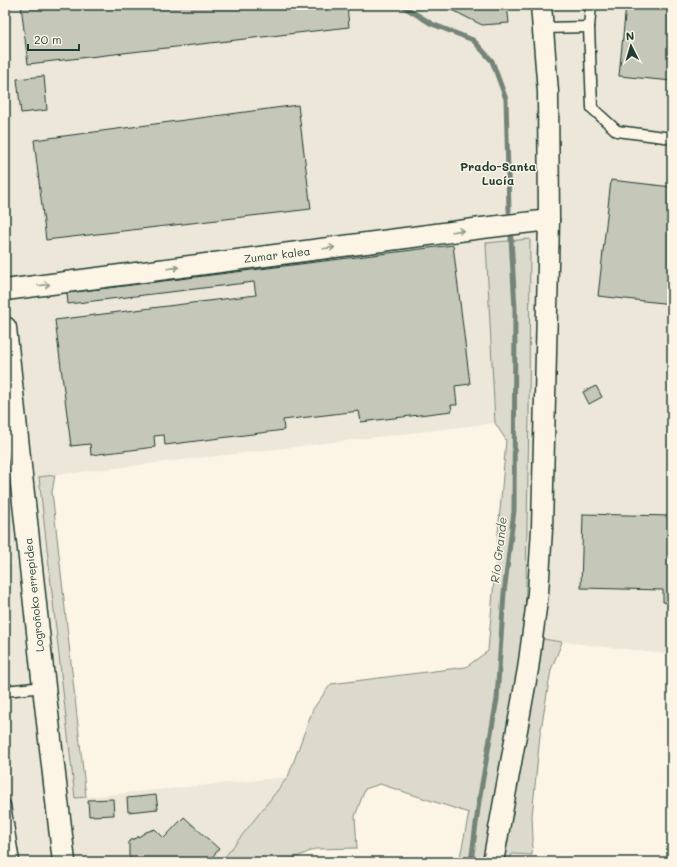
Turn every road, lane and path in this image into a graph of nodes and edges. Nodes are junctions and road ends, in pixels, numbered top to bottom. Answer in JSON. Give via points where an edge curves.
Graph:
{"nodes":[{"id":1,"x":541,"y":5,"type":"edge"},
{"id":2,"x":591,"y":5,"type":"edge"},
{"id":3,"x":589,"y":27,"type":"junction"},
{"id":4,"x":543,"y":28,"type":"junction"},
{"id":5,"x":672,"y":138,"type":"edge"},
{"id":6,"x":549,"y":220,"type":"junction"},
{"id":7,"x":5,"y":290,"type":"edge"},
{"id":8,"x":5,"y":328,"type":"edge"},
{"id":9,"x":7,"y":357,"type":"edge"},
{"id":10,"x":44,"y":687,"type":"junction"},
{"id":11,"x":5,"y":691,"type":"edge"},
{"id":12,"x":5,"y":805,"type":"edge"},
{"id":13,"x":14,"y":862,"type":"edge"},
{"id":14,"x":64,"y":862,"type":"edge"},
{"id":15,"x":493,"y":862,"type":"edge"}],
"edges":[{"from":1,"to":4,"type":"street"},
{"from":2,"to":3,"type":"lane"},
{"from":3,"to":4,"type":"lane"},
{"from":3,"to":5,"type":"lane","via":[[592,108],[617,131]]},
{"from":4,"to":6,"type":"street","via":[[548,92]]},
{"from":7,"to":6,"type":"street","name":"Zumar kalea","one_way":true},
{"from":6,"to":15,"type":"street","via":[[538,593],[528,669]]},
{"from":8,"to":9,"type":"main road","name":"Logroñoko errepidea"},
{"from":9,"to":10,"type":"main road","name":"Logroñoko errepidea"},
{"from":10,"to":11,"type":"lane"},
{"from":10,"to":14,"type":"main road","name":"Logroñoko errepidea"},
{"from":12,"to":13,"type":"lane"}]}
